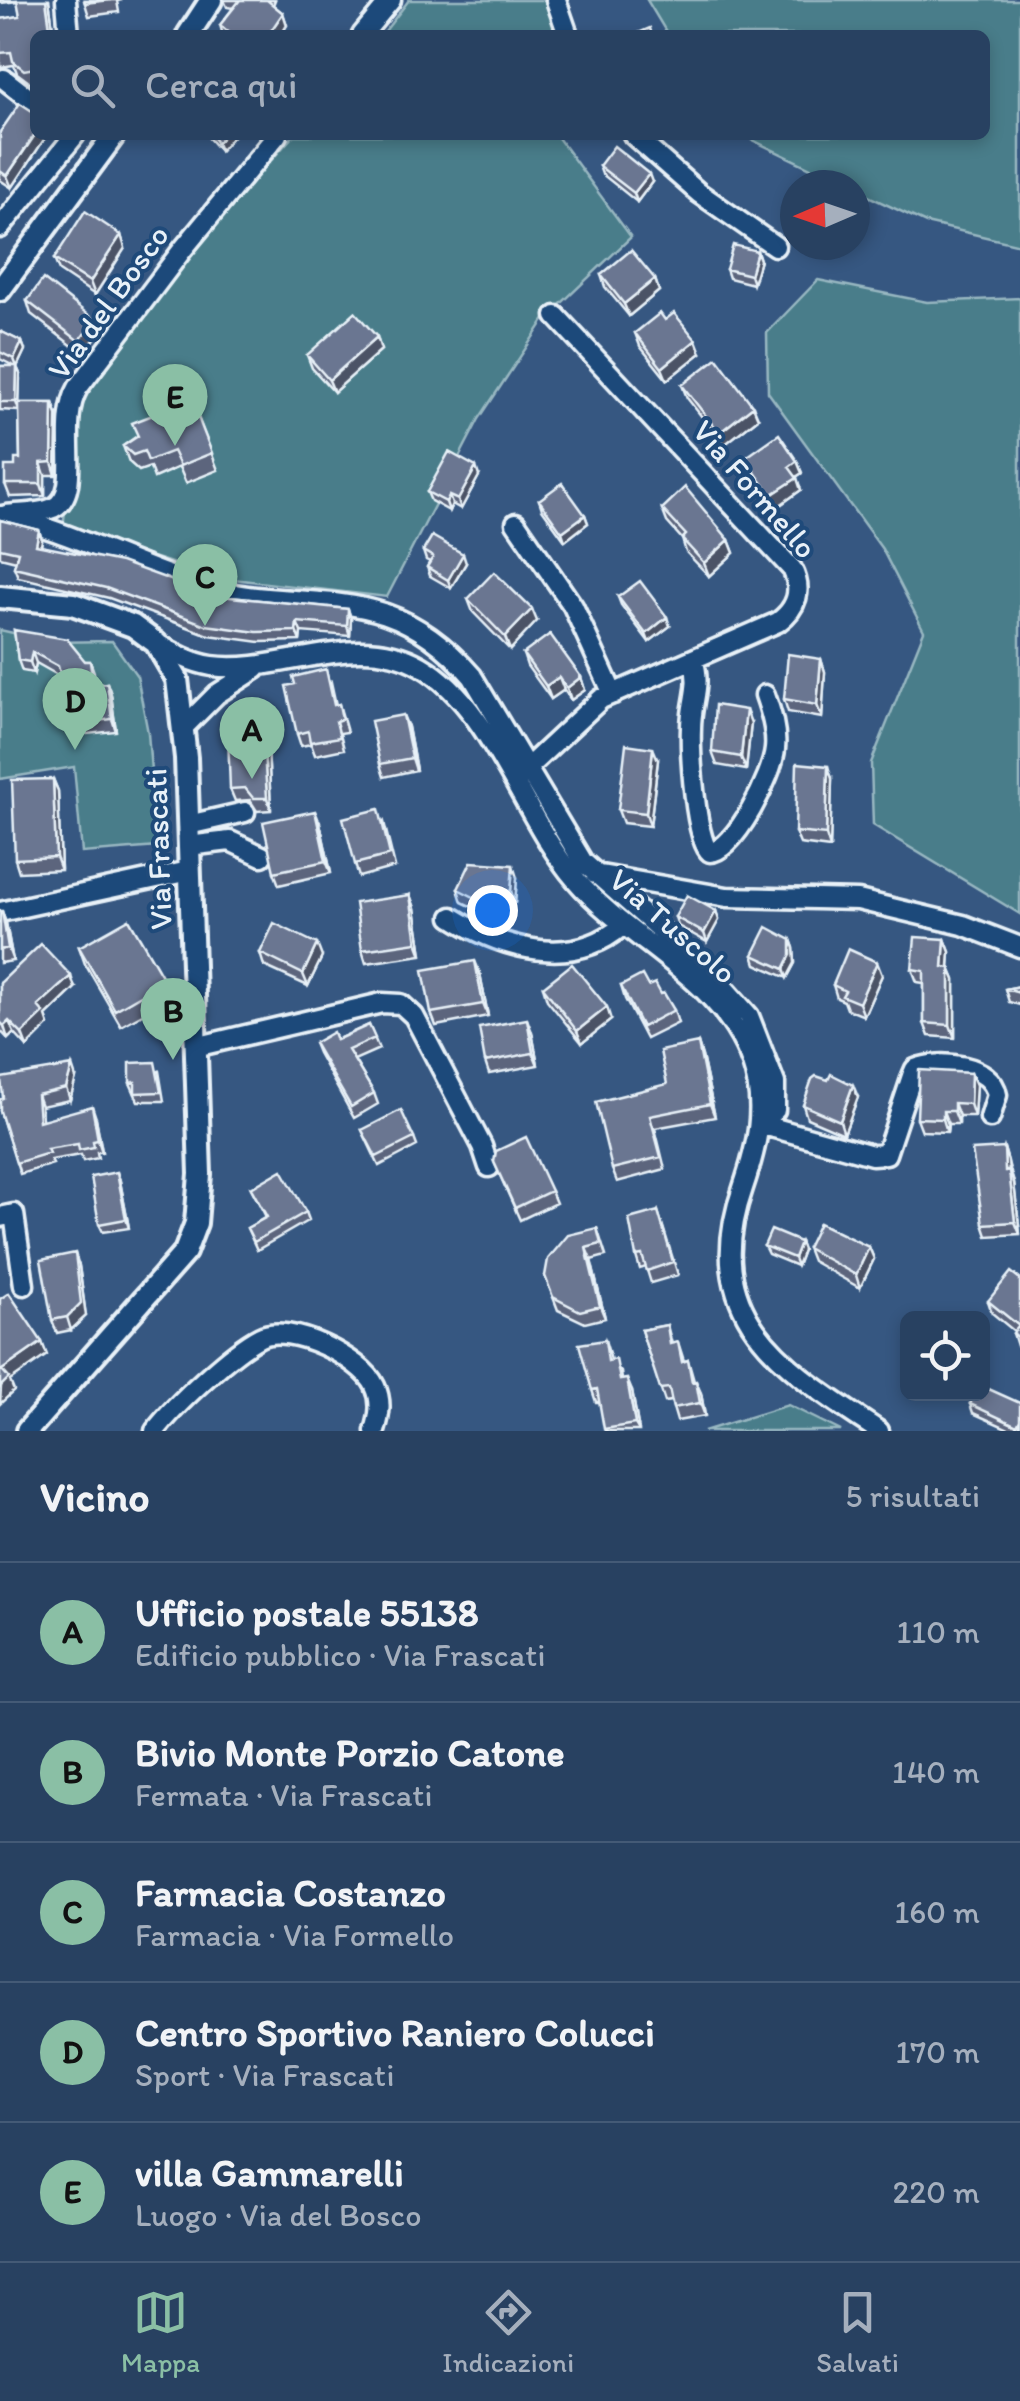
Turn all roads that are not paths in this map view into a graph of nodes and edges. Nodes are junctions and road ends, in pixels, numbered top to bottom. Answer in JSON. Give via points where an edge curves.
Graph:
{"nodes":[{"id":1,"x":66,"y":0,"type":"edge"},
{"id":2,"x":211,"y":0,"type":"edge"},
{"id":3,"x":392,"y":0,"type":"edge"},
{"id":4,"x":556,"y":0,"type":"edge"},
{"id":5,"x":68,"y":30,"type":"edge"},
{"id":6,"x":191,"y":30,"type":"edge"},
{"id":7,"x":366,"y":30,"type":"edge"},
{"id":8,"x":566,"y":30,"type":"edge"},
{"id":9,"x":4,"y":79,"type":"dead end"},
{"id":10,"x":30,"y":99,"type":"edge"},
{"id":11,"x":72,"y":140,"type":"edge"},
{"id":12,"x":82,"y":140,"type":"edge"},
{"id":13,"x":110,"y":140,"type":"edge"},
{"id":14,"x":274,"y":140,"type":"edge"},
{"id":15,"x":638,"y":140,"type":"edge"},
{"id":16,"x":100,"y":154,"type":"junction"},
{"id":17,"x":0,"y":228,"type":"edge"},
{"id":18,"x":775,"y":246,"type":"dead end"},
{"id":19,"x":0,"y":290,"type":"edge"},
{"id":20,"x":556,"y":316,"type":"dead end"},
{"id":21,"x":516,"y":522,"type":"dead end"},
{"id":22,"x":0,"y":594,"type":"edge"},
{"id":23,"x":156,"y":643,"type":"junction"},
{"id":24,"x":692,"y":659,"type":"junction"},
{"id":25,"x":261,"y":666,"type":"junction"},
{"id":26,"x":613,"y":694,"type":"junction"},
{"id":27,"x":765,"y":695,"type":"dead end"},
{"id":28,"x":184,"y":727,"type":"junction"},
{"id":29,"x":526,"y":769,"type":"junction"},
{"id":30,"x":245,"y":812,"type":"dead end"},
{"id":31,"x":188,"y":835,"type":"junction"},
{"id":32,"x":262,"y":856,"type":"dead end"},
{"id":33,"x":189,"y":871,"type":"junction"},
{"id":34,"x":595,"y":874,"type":"junction"},
{"id":35,"x":0,"y":912,"type":"edge"},
{"id":36,"x":452,"y":917,"type":"dead end"},
{"id":37,"x":622,"y":926,"type":"junction"},
{"id":38,"x":1020,"y":947,"type":"edge"},
{"id":39,"x":194,"y":1047,"type":"junction"},
{"id":40,"x":990,"y":1118,"type":"dead end"},
{"id":41,"x":760,"y":1124,"type":"junction"},
{"id":42,"x":489,"y":1167,"type":"dead end"},
{"id":43,"x":0,"y":1216,"type":"edge"},
{"id":44,"x":24,"y":1285,"type":"dead end"},
{"id":45,"x":27,"y":1431,"type":"edge"},
{"id":46,"x":155,"y":1431,"type":"edge"},
{"id":47,"x":374,"y":1431,"type":"edge"},
{"id":48,"x":879,"y":1431,"type":"edge"}],
"edges":[{"from":1,"to":5,"type":"street"},
{"from":2,"to":6,"type":"main road"},
{"from":3,"to":7,"type":"street"},
{"from":4,"to":8,"type":"street"},
{"from":9,"to":10,"type":"street"},
{"from":11,"to":17,"type":"street"},
{"from":12,"to":16,"type":"street"},
{"from":13,"to":16,"type":"main road"},
{"from":14,"to":29,"type":"street","name":"Via del Bosco","via":[[78,388],[66,426],[69,487],[57,506],[0,516],[200,586],[350,603],[403,622],[438,643],[472,676]]},
{"from":15,"to":18,"type":"street"},
{"from":16,"to":19,"type":"main road"},
{"from":20,"to":24,"type":"street","name":"Via Formello","via":[[796,575],[797,598],[788,615]]},
{"from":21,"to":26,"type":"street","via":[[573,606]]},
{"from":22,"to":23,"type":"main road","via":[[98,611]]},
{"from":23,"to":25,"type":"street","via":[[198,663]]},
{"from":23,"to":28,"type":"main road","name":"Via Frascati","via":[[178,680]]},
{"from":24,"to":26,"type":"street","name":"Via Formello"},
{"from":24,"to":27,"type":"street","via":[[700,686],[691,740],[701,837],[710,852],[729,842],[772,766],[776,740]]},
{"from":25,"to":28,"type":"street","via":[[217,694]]},
{"from":25,"to":37,"type":"street","name":"Via Tuscolo","via":[[362,653],[400,658],[430,672],[482,734],[552,850]]},
{"from":26,"to":29,"type":"street","name":"Via Formello","via":[[583,712]]},
{"from":28,"to":31,"type":"main road","name":"Via Frascati"},
{"from":29,"to":34,"type":"street","via":[[563,835]]},
{"from":30,"to":31,"type":"street"},
{"from":31,"to":32,"type":"street","via":[[230,841]]},
{"from":31,"to":33,"type":"main road","name":"Via Frascati"},
{"from":33,"to":35,"type":"street"},
{"from":33,"to":39,"type":"main road","name":"Via Frascati"},
{"from":34,"to":38,"type":"street","via":[[747,898],[858,900],[964,925]]},
{"from":34,"to":41,"type":"street","via":[[749,1016],[778,1094],[776,1110]]},
{"from":36,"to":37,"type":"street","via":[[491,940],[530,948],[590,948]]},
{"from":37,"to":41,"type":"street","name":"Via Tuscolo","via":[[681,968],[724,1012],[753,1066]]},
{"from":39,"to":42,"type":"street","via":[[401,1004],[414,1016]]},
{"from":39,"to":45,"type":"main road","name":"Via Frascati","via":[[200,1192],[190,1243]]},
{"from":40,"to":41,"type":"street","via":[[998,1095],[985,1074],[926,1066],[915,1069],[886,1154],[872,1156]]},
{"from":41,"to":48,"type":"street","name":"Via Tuscolo","via":[[732,1232],[730,1268],[740,1308],[776,1358]]},
{"from":43,"to":44,"type":"street","via":[[14,1214]]},
{"from":46,"to":47,"type":"street","via":[[260,1337],[282,1331],[300,1334],[367,1373],[381,1406]]}]}
